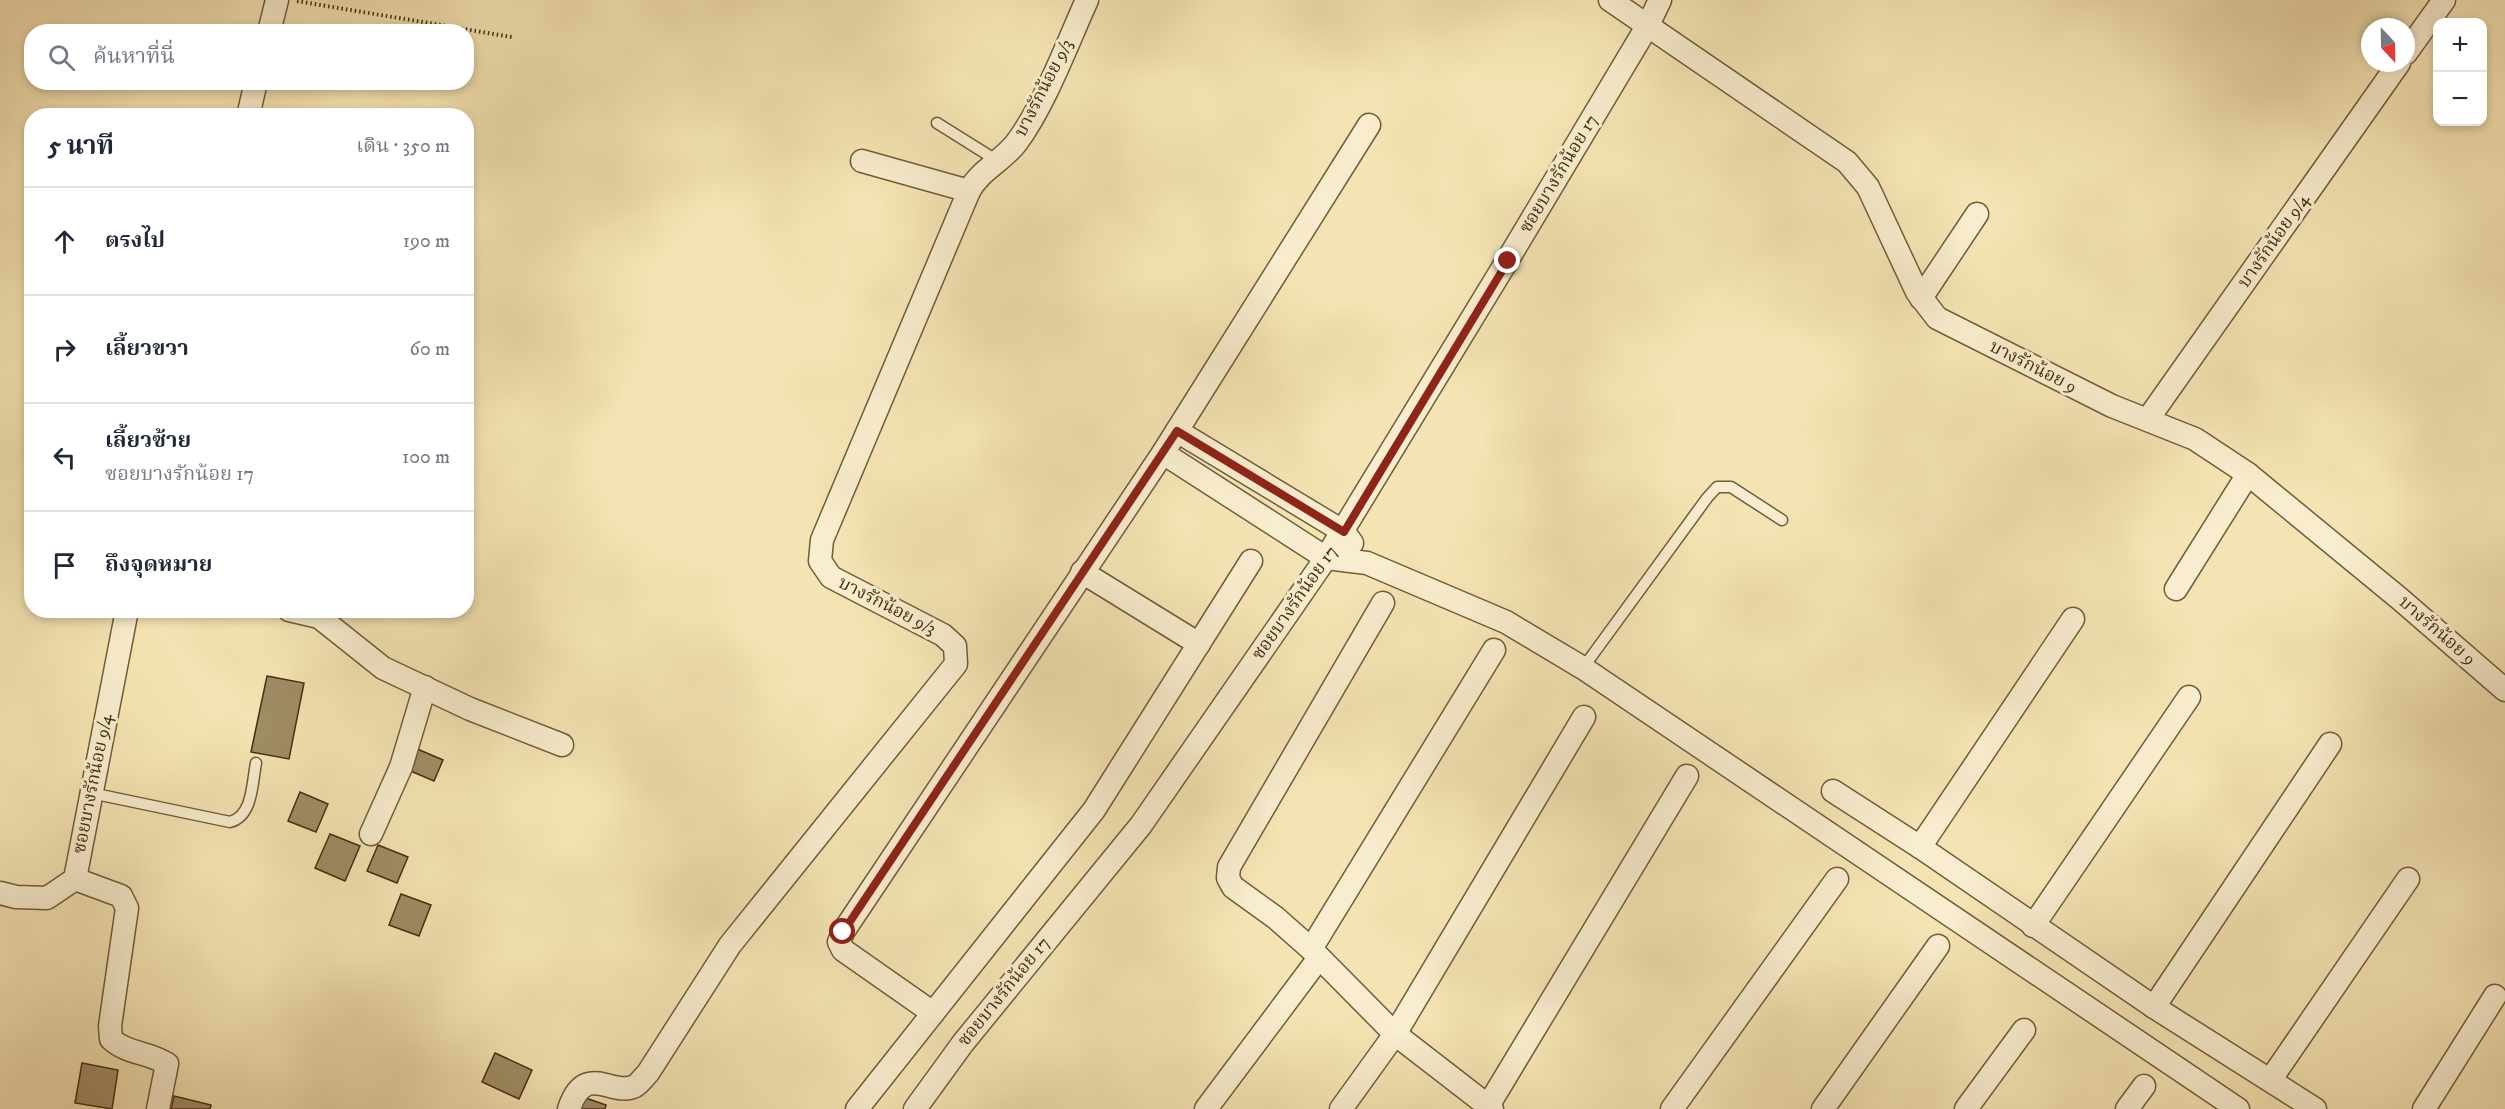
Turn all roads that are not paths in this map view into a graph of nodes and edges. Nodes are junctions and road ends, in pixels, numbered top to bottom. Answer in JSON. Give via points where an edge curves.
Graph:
{"nodes":[{"id":1,"x":277,"y":0,"type":"edge"},
{"id":2,"x":1087,"y":0,"type":"edge"},
{"id":3,"x":1610,"y":0,"type":"edge"},
{"id":4,"x":1660,"y":0,"type":"edge"},
{"id":5,"x":2444,"y":0,"type":"edge"},
{"id":6,"x":271,"y":24,"type":"edge"},
{"id":7,"x":1648,"y":25,"type":"junction"},
{"id":8,"x":2415,"y":40,"type":"edge"},
{"id":9,"x":2393,"y":72,"type":"edge"},
{"id":10,"x":254,"y":90,"type":"edge"},
{"id":11,"x":250,"y":108,"type":"edge"},
{"id":12,"x":937,"y":123,"type":"dead end"},
{"id":13,"x":1369,"y":125,"type":"dead end"},
{"id":14,"x":996,"y":160,"type":"junction"},
{"id":15,"x":862,"y":161,"type":"dead end"},
{"id":16,"x":969,"y":191,"type":"junction"},
{"id":17,"x":1977,"y":214,"type":"dead end"},
{"id":18,"x":1921,"y":298,"type":"junction"},
{"id":19,"x":2148,"y":419,"type":"junction"},
{"id":20,"x":1177,"y":431,"type":"junction"},
{"id":21,"x":1163,"y":453,"type":"junction"},
{"id":22,"x":2248,"y":474,"type":"junction"},
{"id":23,"x":1782,"y":520,"type":"dead end"},
{"id":24,"x":1344,"y":532,"type":"junction"},
{"id":25,"x":1326,"y":558,"type":"junction"},
{"id":26,"x":1251,"y":561,"type":"dead end"},
{"id":27,"x":1367,"y":563,"type":"junction"},
{"id":28,"x":1082,"y":572,"type":"junction"},
{"id":29,"x":2176,"y":590,"type":"dead end"},
{"id":30,"x":1383,"y":603,"type":"dead end"},
{"id":31,"x":126,"y":618,"type":"edge"},
{"id":32,"x":320,"y":618,"type":"edge"},
{"id":33,"x":2073,"y":619,"type":"dead end"},
{"id":34,"x":1199,"y":644,"type":"junction"},
{"id":35,"x":1494,"y":651,"type":"dead end"},
{"id":36,"x":1583,"y":668,"type":"junction"},
{"id":37,"x":425,"y":687,"type":"junction"},
{"id":38,"x":2505,"y":690,"type":"edge"},
{"id":39,"x":2189,"y":697,"type":"dead end"},
{"id":40,"x":1584,"y":717,"type":"dead end"},
{"id":41,"x":2330,"y":744,"type":"dead end"},
{"id":42,"x":562,"y":745,"type":"dead end"},
{"id":43,"x":256,"y":763,"type":"dead end"},
{"id":44,"x":1687,"y":776,"type":"dead end"},
{"id":45,"x":1833,"y":791,"type":"dead end"},
{"id":46,"x":91,"y":793,"type":"junction"},
{"id":47,"x":370,"y":834,"type":"dead end"},
{"id":48,"x":1920,"y":847,"type":"junction"},
{"id":49,"x":75,"y":879,"type":"junction"},
{"id":50,"x":1837,"y":879,"type":"dead end"},
{"id":51,"x":2408,"y":879,"type":"dead end"},
{"id":52,"x":0,"y":893,"type":"edge"},
{"id":53,"x":2033,"y":926,"type":"junction"},
{"id":54,"x":1938,"y":946,"type":"dead end"},
{"id":55,"x":1315,"y":954,"type":"junction"},
{"id":56,"x":2495,"y":996,"type":"dead end"},
{"id":57,"x":2154,"y":1006,"type":"junction"},
{"id":58,"x":933,"y":1013,"type":"junction"},
{"id":59,"x":2024,"y":1030,"type":"dead end"},
{"id":60,"x":1395,"y":1034,"type":"junction"},
{"id":61,"x":2271,"y":1079,"type":"junction"},
{"id":62,"x":2144,"y":1086,"type":"dead end"},
{"id":63,"x":1490,"y":1108,"type":"edge"},
{"id":64,"x":158,"y":1109,"type":"edge"},
{"id":65,"x":569,"y":1109,"type":"edge"},
{"id":66,"x":858,"y":1109,"type":"edge"},
{"id":67,"x":915,"y":1109,"type":"edge"},
{"id":68,"x":1206,"y":1109,"type":"edge"},
{"id":69,"x":1341,"y":1109,"type":"edge"},
{"id":70,"x":1671,"y":1109,"type":"edge"},
{"id":71,"x":1823,"y":1109,"type":"edge"},
{"id":72,"x":1966,"y":1109,"type":"edge"},
{"id":73,"x":2127,"y":1109,"type":"edge"},
{"id":74,"x":2238,"y":1109,"type":"edge"},
{"id":75,"x":2315,"y":1109,"type":"edge"},
{"id":76,"x":2424,"y":1109,"type":"edge"}],
"edges":[{"from":1,"to":6,"type":"street"},
{"from":2,"to":14,"type":"street","name":"บางรักน้อย 9/3","via":[[1030,123],[1015,145]]},
{"from":3,"to":7,"type":"street","name":"บางรักน้อย 9"},
{"from":4,"to":7,"type":"street","name":"ซอยบางรักน้อย 17"},
{"from":5,"to":8,"type":"street"},
{"from":7,"to":18,"type":"street","name":"บางรักน้อย 9","via":[[1847,162],[1868,187]]},
{"from":7,"to":24,"type":"street","name":"ซอยบางรักน้อย 17"},
{"from":9,"to":19,"type":"street","name":"บางรักน้อย 9/4"},
{"from":10,"to":11,"type":"street"},
{"from":12,"to":14,"type":"lane"},
{"from":13,"to":20,"type":"street"},
{"from":14,"to":16,"type":"street","name":"บางรักน้อย 9/3"},
{"from":15,"to":16,"type":"street"},
{"from":16,"to":65,"type":"street","name":"บางรักน้อย 9/3","via":[[822,540],[820,561],[831,577],[943,635],[956,646],[956,664],[730,945],[648,1073],[635,1086],[620,1090],[606,1083],[589,1083],[573,1097]]},
{"from":17,"to":18,"type":"street"},
{"from":18,"to":19,"type":"street","name":"บางรักน้อย 9","via":[[1937,318],[2112,406]]},
{"from":19,"to":22,"type":"street","name":"บางรักน้อย 9","via":[[2195,440]]},
{"from":20,"to":21,"type":"street"},
{"from":20,"to":24,"type":"street"},
{"from":21,"to":25,"type":"street"},
{"from":21,"to":28,"type":"street"},
{"from":22,"to":29,"type":"street"},
{"from":22,"to":38,"type":"street","name":"บางรักน้อย 9"},
{"from":23,"to":36,"type":"lane","via":[[1731,487],[1717,487]]},
{"from":24,"to":25,"type":"street","name":"ซอยบางรักน้อย 17"},
{"from":24,"to":27,"type":"street"},
{"from":25,"to":27,"type":"street"},
{"from":25,"to":67,"type":"street","name":"ซอยบางรักน้อย 17","via":[[1141,825],[963,1043]]},
{"from":26,"to":34,"type":"street"},
{"from":27,"to":36,"type":"street","via":[[1506,622]]},
{"from":28,"to":34,"type":"street"},
{"from":28,"to":58,"type":"street","via":[[839,942],[843,950]]},
{"from":30,"to":55,"type":"street","via":[[1228,872],[1233,887],[1276,918]]},
{"from":31,"to":46,"type":"street","name":"ซอยบางรักน้อย 9/4"},
{"from":32,"to":37,"type":"street","via":[[383,668]]},
{"from":33,"to":48,"type":"street"},
{"from":34,"to":58,"type":"street","via":[[1094,810]]},
{"from":35,"to":55,"type":"street"},
{"from":36,"to":74,"type":"street"},
{"from":37,"to":42,"type":"street"},
{"from":37,"to":47,"type":"street","via":[[401,767]]},
{"from":39,"to":53,"type":"street"},
{"from":40,"to":60,"type":"street"},
{"from":41,"to":57,"type":"street"},
{"from":43,"to":46,"type":"lane","via":[[245,813],[230,822]]},
{"from":44,"to":63,"type":"street"},
{"from":45,"to":48,"type":"street"},
{"from":46,"to":49,"type":"street","name":"ซอยบางรักน้อย 9/4"},
{"from":48,"to":53,"type":"street"},
{"from":49,"to":52,"type":"street","name":"ซอยบางรักน้อย 9/4","via":[[47,898]]},
{"from":49,"to":64,"type":"street","via":[[121,896],[128,909],[111,1039],[120,1047],[167,1064]]},
{"from":50,"to":70,"type":"street"},
{"from":51,"to":61,"type":"street"},
{"from":53,"to":57,"type":"street"},
{"from":54,"to":71,"type":"street"},
{"from":55,"to":60,"type":"street"},
{"from":55,"to":68,"type":"street"},
{"from":56,"to":76,"type":"street"},
{"from":57,"to":61,"type":"street"},
{"from":58,"to":66,"type":"street"},
{"from":59,"to":72,"type":"street"},
{"from":60,"to":63,"type":"street"},
{"from":60,"to":69,"type":"street"},
{"from":61,"to":75,"type":"street"},
{"from":62,"to":73,"type":"street"}]}
